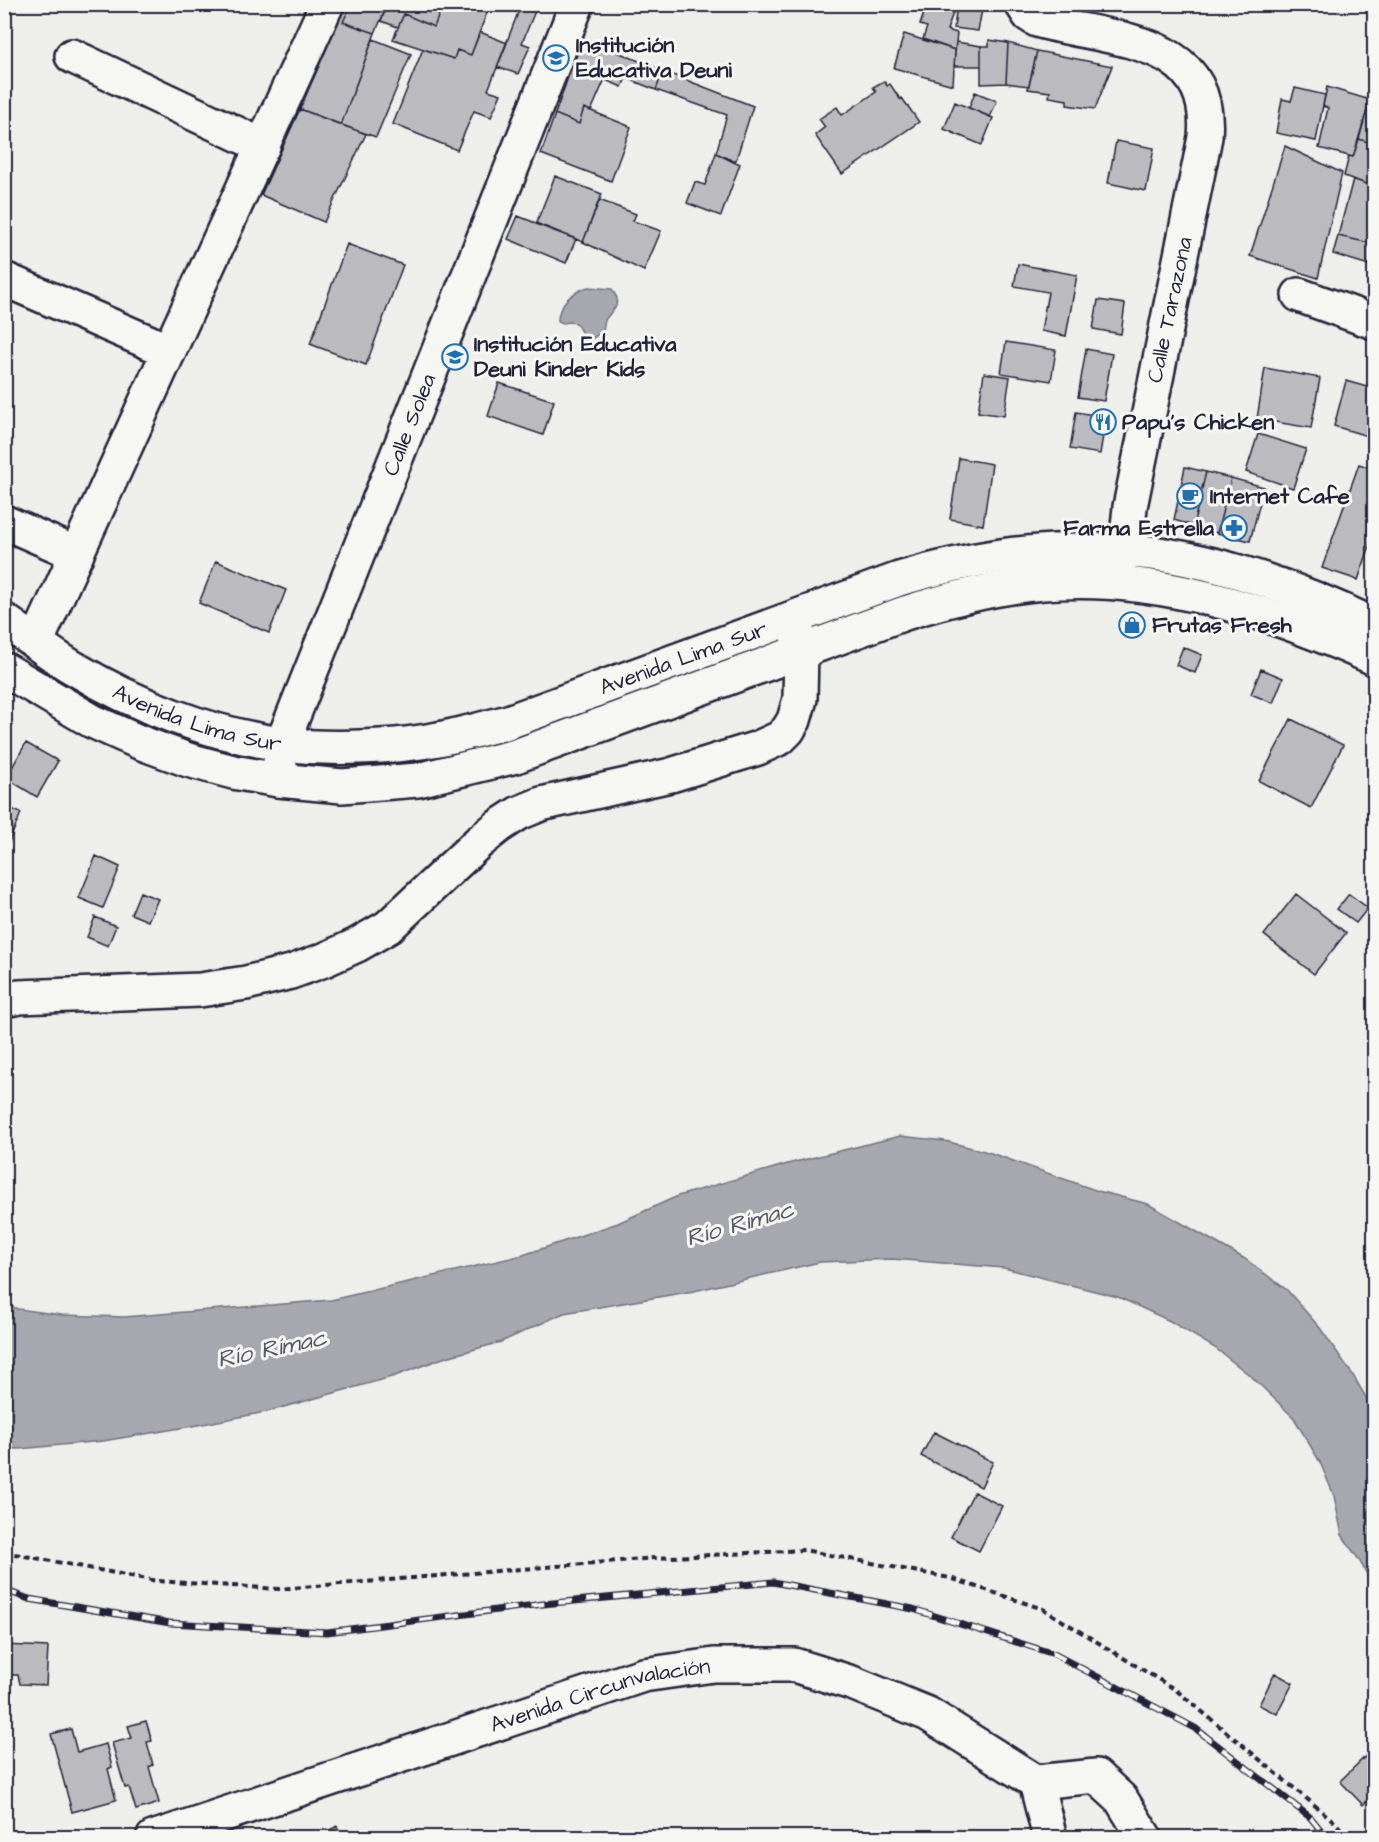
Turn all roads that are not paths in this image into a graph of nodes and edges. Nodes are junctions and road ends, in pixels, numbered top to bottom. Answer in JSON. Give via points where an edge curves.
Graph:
{"nodes":[{"id":1,"x":327,"y":4,"type":"edge"},
{"id":2,"x":577,"y":4,"type":"edge"},
{"id":3,"x":1023,"y":4,"type":"edge"},
{"id":4,"x":72,"y":57,"type":"dead end"},
{"id":5,"x":263,"y":146,"type":"junction"},
{"id":6,"x":4,"y":279,"type":"edge"},
{"id":7,"x":1299,"y":295,"type":"dead end"},
{"id":8,"x":1374,"y":322,"type":"edge"},
{"id":9,"x":169,"y":351,"type":"junction"},
{"id":10,"x":4,"y":522,"type":"edge"},
{"id":11,"x":1121,"y":551,"type":"junction"},
{"id":12,"x":76,"y":554,"type":"junction"},
{"id":13,"x":1114,"y":584,"type":"junction"},
{"id":14,"x":794,"y":617,"type":"junction"},
{"id":15,"x":4,"y":620,"type":"edge"},
{"id":16,"x":1374,"y":625,"type":"edge"},
{"id":17,"x":36,"y":643,"type":"junction"},
{"id":18,"x":801,"y":651,"type":"junction"},
{"id":19,"x":1374,"y":658,"type":"edge"},
{"id":20,"x":4,"y":669,"type":"edge"},
{"id":21,"x":282,"y":744,"type":"junction"},
{"id":22,"x":278,"y":780,"type":"junction"},
{"id":23,"x":4,"y":1000,"type":"edge"},
{"id":24,"x":1036,"y":1782,"type":"junction"},
{"id":25,"x":153,"y":1838,"type":"edge"},
{"id":26,"x":1050,"y":1838,"type":"edge"},
{"id":27,"x":1145,"y":1838,"type":"edge"}],
"edges":[{"from":1,"to":5,"type":"main road"},
{"from":2,"to":21,"type":"main road","name":"Calle Solea"},
{"from":3,"to":11,"type":"main road","name":"Calle Tarazona","via":[[1037,20],[1155,48],[1190,74],[1204,102],[1205,137]]},
{"from":4,"to":5,"type":"main road"},
{"from":5,"to":9,"type":"main road"},
{"from":6,"to":9,"type":"main road"},
{"from":7,"to":8,"type":"main road"},
{"from":9,"to":12,"type":"main road"},
{"from":10,"to":12,"type":"main road"},
{"from":11,"to":13,"type":"main road","name":"Calle Tarazona"},
{"from":11,"to":14,"type":"main road","name":"Avenida Lima Sur","via":[[1061,549],[977,559],[899,579]]},
{"from":11,"to":16,"type":"main road","name":"Avenida Lima Sur","via":[[1159,554],[1235,571],[1290,589]]},
{"from":12,"to":17,"type":"main road"},
{"from":13,"to":18,"type":"main road","name":"Avenida Lima Sur","via":[[1043,583],[982,592],[905,613]]},
{"from":13,"to":19,"type":"main road","name":"Avenida Lima Sur","via":[[1155,588],[1227,604],[1323,635]]},
{"from":14,"to":18,"type":"main road"},
{"from":14,"to":21,"type":"main road","name":"Avenida Lima Sur","via":[[508,722],[457,736],[398,745]]},
{"from":15,"to":17,"type":"main road","name":"Avenida Lima Sur"},
{"from":17,"to":21,"type":"main road","name":"Avenida Lima Sur","via":[[111,688],[151,706],[216,729]]},
{"from":18,"to":22,"type":"main road","name":"Avenida Lima Sur","via":[[516,756],[418,780],[342,786]]},
{"from":18,"to":23,"type":"main road","via":[[800,699],[794,720],[780,738],[670,775],[541,804],[519,813],[498,825],[388,927],[324,960],[246,983],[200,990]]},
{"from":20,"to":22,"type":"main road","name":"Avenida Lima Sur","via":[[92,721],[140,742],[188,760]]},
{"from":21,"to":22,"type":"main road","name":"Calle Solea"},
{"from":24,"to":25,"type":"main road","name":"Avenida Circunvalación","via":[[928,1714],[852,1683],[794,1665],[714,1665],[642,1675]]},
{"from":24,"to":26,"type":"main road"},
{"from":24,"to":27,"type":"main road","via":[[1096,1776],[1121,1799]]}]}
